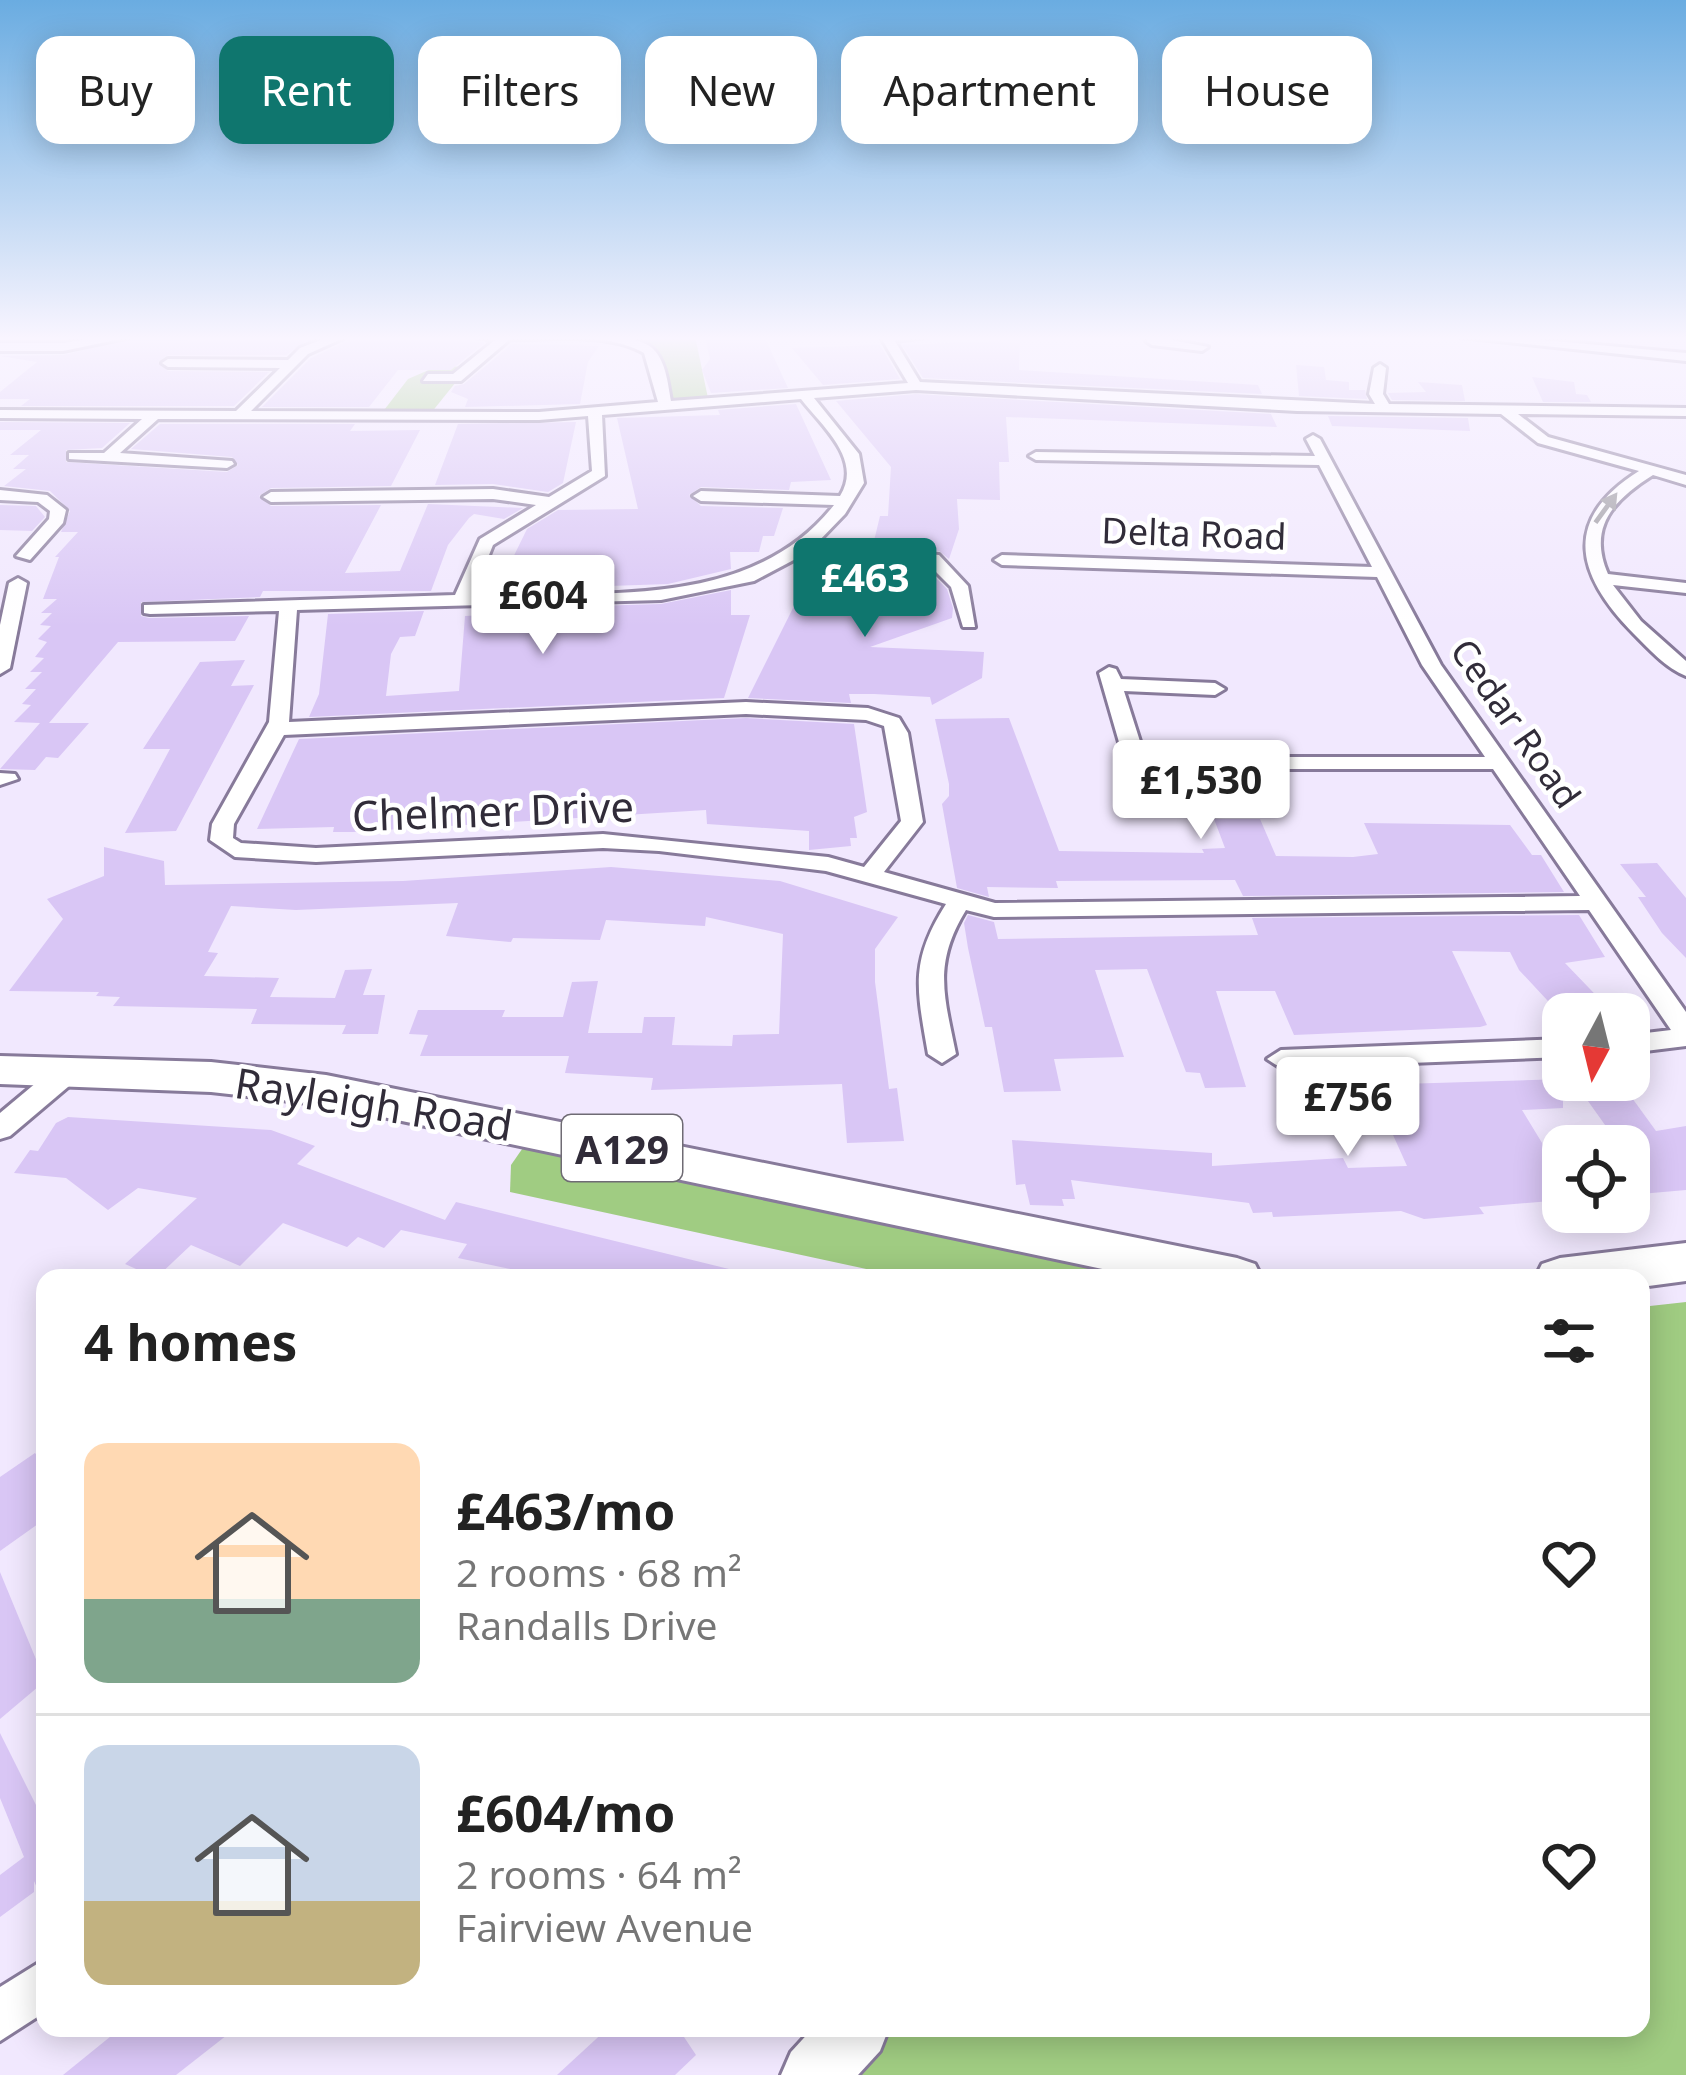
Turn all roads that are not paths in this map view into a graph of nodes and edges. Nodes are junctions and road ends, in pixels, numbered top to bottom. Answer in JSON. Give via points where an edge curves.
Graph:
{"nodes":[{"id":1,"x":135,"y":433,"type":"edge"},
{"id":2,"x":597,"y":433,"type":"edge"},
{"id":3,"x":835,"y":433,"type":"edge"},
{"id":4,"x":1534,"y":433,"type":"edge"},
{"id":5,"x":1313,"y":439,"type":"dead end"},
{"id":6,"x":1036,"y":456,"type":"dead end"},
{"id":7,"x":74,"y":457,"type":"dead end"},
{"id":8,"x":108,"y":457,"type":"junction"},
{"id":9,"x":1323,"y":461,"type":"junction"},
{"id":10,"x":227,"y":464,"type":"dead end"},
{"id":11,"x":1650,"y":471,"type":"junction"},
{"id":12,"x":1686,"y":480,"type":"edge"},
{"id":13,"x":0,"y":495,"type":"edge"},
{"id":14,"x":701,"y":496,"type":"dead end"},
{"id":15,"x":271,"y":497,"type":"dead end"},
{"id":16,"x":844,"y":501,"type":"junction"},
{"id":17,"x":548,"y":502,"type":"junction"},
{"id":18,"x":798,"y":548,"type":"junction"},
{"id":19,"x":24,"y":556,"type":"dead end"},
{"id":20,"x":1002,"y":560,"type":"dead end"},
{"id":21,"x":1384,"y":572,"type":"junction"},
{"id":22,"x":1601,"y":578,"type":"junction"},
{"id":23,"x":1686,"y":588,"type":"edge"},
{"id":24,"x":11,"y":590,"type":"edge"},
{"id":25,"x":462,"y":599,"type":"junction"},
{"id":26,"x":290,"y":605,"type":"junction"},
{"id":27,"x":150,"y":609,"type":"dead end"},
{"id":28,"x":969,"y":622,"type":"dead end"},
{"id":29,"x":0,"y":668,"type":"edge"},
{"id":30,"x":1686,"y":670,"type":"edge"},
{"id":31,"x":1215,"y":689,"type":"dead end"},
{"id":32,"x":278,"y":729,"type":"junction"},
{"id":33,"x":1502,"y":763,"type":"junction"},
{"id":34,"x":870,"y":874,"type":"junction"},
{"id":35,"x":1600,"y":903,"type":"junction"},
{"id":36,"x":958,"y":904,"type":"junction"},
{"id":37,"x":1686,"y":1035,"type":"edge"},
{"id":38,"x":1650,"y":1041,"type":"edge"},
{"id":39,"x":1542,"y":1049,"type":"edge"},
{"id":40,"x":943,"y":1054,"type":"dead end"},
{"id":41,"x":1281,"y":1059,"type":"dead end"},
{"id":42,"x":0,"y":1070,"type":"edge"},
{"id":43,"x":64,"y":1074,"type":"junction"},
{"id":44,"x":0,"y":1129,"type":"edge"},
{"id":45,"x":1686,"y":1262,"type":"edge"},
{"id":46,"x":1194,"y":1269,"type":"edge"},
{"id":47,"x":1631,"y":1269,"type":"edge"},
{"id":48,"x":36,"y":1990,"type":"edge"},
{"id":49,"x":0,"y":2018,"type":"edge"},
{"id":50,"x":848,"y":2037,"type":"edge"},
{"id":51,"x":814,"y":2075,"type":"edge"}],
"edges":[{"from":1,"to":8,"type":"street"},
{"from":2,"to":17,"type":"street","via":[[600,473]]},
{"from":3,"to":16,"type":"street","via":[[852,454],[856,483]]},
{"from":4,"to":11,"type":"street"},
{"from":5,"to":9,"type":"street","name":"Cedar Road"},
{"from":6,"to":9,"type":"street"},
{"from":7,"to":8,"type":"street"},
{"from":8,"to":10,"type":"street"},
{"from":9,"to":21,"type":"street","name":"Cedar Road"},
{"from":11,"to":12,"type":"street"},
{"from":22,"to":11,"type":"street","one_way":true,"via":[[1592,538],[1597,516]]},
{"from":13,"to":19,"type":"street","via":[[42,498],[58,510]]},
{"from":14,"to":16,"type":"street","via":[[739,489]]},
{"from":15,"to":17,"type":"street","via":[[308,490]]},
{"from":16,"to":18,"type":"street"},
{"from":17,"to":25,"type":"street","via":[[486,542]]},
{"from":18,"to":25,"type":"street","via":[[759,578],[706,592]]},
{"from":18,"to":28,"type":"street","via":[[933,559],[959,586]]},
{"from":20,"to":21,"type":"street","name":"Delta Road"},
{"from":21,"to":33,"type":"street","name":"Cedar Road","via":[[1432,665]]},
{"from":22,"to":23,"type":"street"},
{"from":22,"to":30,"type":"street"},
{"from":24,"to":29,"type":"street"},
{"from":25,"to":26,"type":"street"},
{"from":26,"to":27,"type":"street"},
{"from":26,"to":32,"type":"street","name":"Chelmer Drive","via":[[279,633],[285,687]]},
{"from":31,"to":33,"type":"street","via":[[1111,679],[1136,763]]},
{"from":32,"to":34,"type":"street","name":"Chelmer Drive","via":[[223,824],[221,841],[235,850],[338,855],[603,842],[785,856]]},
{"from":32,"to":34,"type":"street","via":[[700,709],[868,714],[892,722],[898,733],[913,822]]},
{"from":33,"to":35,"type":"street","name":"Cedar Road"},
{"from":34,"to":36,"type":"street","name":"Chelmer Drive"},
{"from":35,"to":36,"type":"street","name":"Chelmer Drive","via":[[1016,910]]},
{"from":35,"to":37,"type":"street","name":"Cedar Road"},
{"from":36,"to":40,"type":"street","via":[[927,962]]},
{"from":37,"to":38,"type":"street"},
{"from":39,"to":41,"type":"street"},
{"from":42,"to":43,"type":"main road","name":"Rayleigh Road","number":"A129"},
{"from":43,"to":44,"type":"street"},
{"from":43,"to":46,"type":"main road","name":"Rayleigh Road","number":"A129","via":[[211,1077],[348,1094]]},
{"from":45,"to":47,"type":"main road"},
{"from":48,"to":49,"type":"street"},
{"from":50,"to":51,"type":"street"}]}
